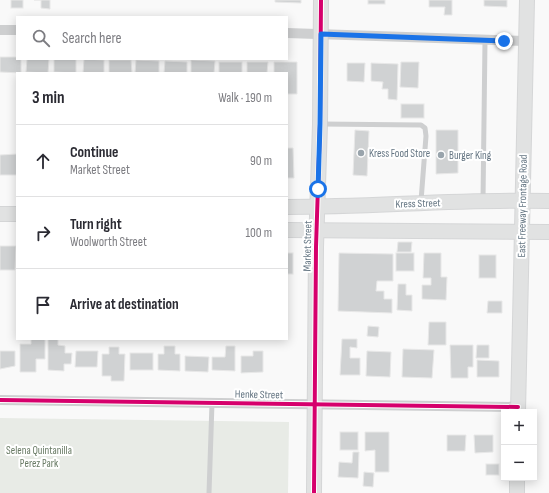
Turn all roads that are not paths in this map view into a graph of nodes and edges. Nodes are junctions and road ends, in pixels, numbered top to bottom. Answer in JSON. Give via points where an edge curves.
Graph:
{"nodes":[{"id":1,"x":321,"y":0,"type":"edge"},
{"id":2,"x":527,"y":0,"type":"edge"},
{"id":3,"x":0,"y":30,"type":"edge"},
{"id":4,"x":16,"y":30,"type":"edge"},
{"id":5,"x":288,"y":33,"type":"edge"},
{"id":6,"x":321,"y":34,"type":"junction"},
{"id":7,"x":485,"y":41,"type":"junction"},
{"id":8,"x":525,"y":41,"type":"junction"},
{"id":9,"x":320,"y":124,"type":"junction"},
{"id":10,"x":483,"y":201,"type":"junction"},
{"id":11,"x":522,"y":201,"type":"junction"},
{"id":12,"x":549,"y":201,"type":"edge"},
{"id":13,"x":420,"y":202,"type":"junction"},
{"id":14,"x":288,"y":207,"type":"edge"},
{"id":15,"x":317,"y":207,"type":"junction"},
{"id":16,"x":0,"y":214,"type":"edge"},
{"id":17,"x":16,"y":214,"type":"edge"},
{"id":18,"x":288,"y":230,"type":"edge"},
{"id":19,"x":522,"y":231,"type":"junction"},
{"id":20,"x":316,"y":232,"type":"junction"},
{"id":21,"x":549,"y":232,"type":"edge"},
{"id":22,"x":0,"y":400,"type":"edge"},
{"id":23,"x":212,"y":403,"type":"junction"},
{"id":24,"x":316,"y":404,"type":"junction"},
{"id":25,"x":501,"y":409,"type":"edge"},
{"id":26,"x":518,"y":409,"type":"edge"},
{"id":27,"x":517,"y":481,"type":"edge"},
{"id":28,"x":209,"y":493,"type":"edge"},
{"id":29,"x":314,"y":493,"type":"edge"},
{"id":30,"x":516,"y":493,"type":"edge"}],
"edges":[{"from":1,"to":6,"type":"street","name":"Market Street"},
{"from":2,"to":8,"type":"street","name":"East Freeway Frontage Road"},
{"from":3,"to":4,"type":"street"},
{"from":5,"to":6,"type":"street"},
{"from":6,"to":7,"type":"street"},
{"from":6,"to":9,"type":"street","name":"Market Street"},
{"from":7,"to":8,"type":"street"},
{"from":7,"to":10,"type":"lane"},
{"from":8,"to":11,"type":"street","name":"East Freeway Frontage Road"},
{"from":9,"to":13,"type":"lane","via":[[425,128]]},
{"from":9,"to":15,"type":"street","name":"Market Street"},
{"from":10,"to":11,"type":"street","name":"Kress Street"},
{"from":10,"to":13,"type":"street","name":"Kress Street"},
{"from":11,"to":12,"type":"street","name":"Kress Street"},
{"from":11,"to":19,"type":"street","name":"East Freeway Frontage Road"},
{"from":13,"to":15,"type":"street","name":"Kress Street"},
{"from":14,"to":15,"type":"street","name":"Kress Street"},
{"from":15,"to":20,"type":"street","name":"Market Street"},
{"from":16,"to":17,"type":"street"},
{"from":18,"to":20,"type":"street"},
{"from":19,"to":20,"type":"street"},
{"from":19,"to":21,"type":"street"},
{"from":19,"to":26,"type":"street","name":"East Freeway Frontage Road"},
{"from":20,"to":24,"type":"street","name":"Market Street"},
{"from":22,"to":23,"type":"street","name":"Henke Street"},
{"from":23,"to":24,"type":"street","name":"Henke Street"},
{"from":23,"to":28,"type":"lane"},
{"from":24,"to":25,"type":"street","name":"Henke Street"},
{"from":24,"to":29,"type":"street","name":"Market Street"},
{"from":27,"to":30,"type":"street"}]}
